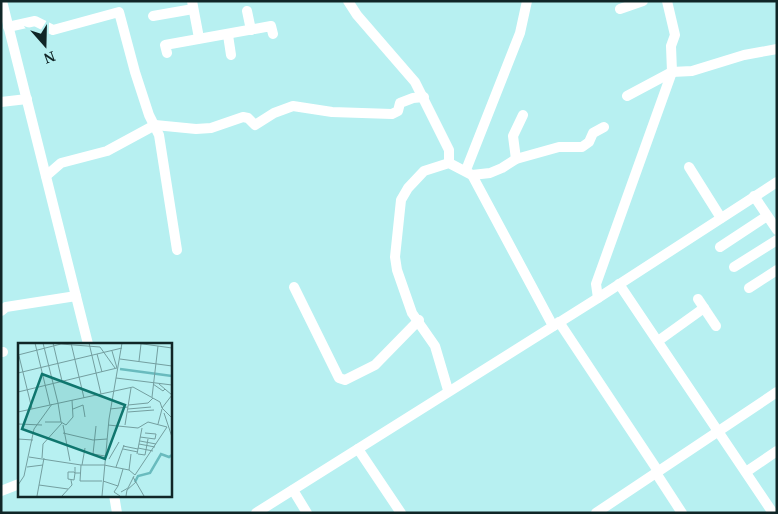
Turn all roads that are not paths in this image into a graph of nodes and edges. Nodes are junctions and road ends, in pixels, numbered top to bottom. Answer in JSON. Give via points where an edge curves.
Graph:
{"nodes":[{"id":1,"x":2,"y":1,"type":"edge"},
{"id":2,"x":348,"y":1,"type":"edge"},
{"id":3,"x":527,"y":1,"type":"edge"},
{"id":4,"x":643,"y":1,"type":"edge"},
{"id":5,"x":667,"y":1,"type":"edge"},
{"id":6,"x":193,"y":5,"type":"edge"},
{"id":7,"x":119,"y":6,"type":"edge"},
{"id":8,"x":620,"y":9,"type":"dead end"},
{"id":9,"x":247,"y":12,"type":"dead end"},
{"id":10,"x":153,"y":16,"type":"dead end"},
{"id":11,"x":8,"y":27,"type":"junction"},
{"id":12,"x":250,"y":30,"type":"junction"},
{"id":13,"x":228,"y":34,"type":"junction"},
{"id":14,"x":273,"y":34,"type":"dead end"},
{"id":15,"x":199,"y":38,"type":"junction"},
{"id":16,"x":777,"y":49,"type":"edge"},
{"id":17,"x":166,"y":53,"type":"dead end"},
{"id":18,"x":231,"y":56,"type":"dead end"},
{"id":19,"x":672,"y":72,"type":"junction"},
{"id":20,"x":627,"y":96,"type":"dead end"},
{"id":21,"x":424,"y":97,"type":"junction"},
{"id":22,"x":27,"y":99,"type":"junction"},
{"id":23,"x":1,"y":102,"type":"edge"},
{"id":24,"x":523,"y":115,"type":"dead end"},
{"id":25,"x":155,"y":125,"type":"junction"},
{"id":26,"x":604,"y":126,"type":"dead end"},
{"id":27,"x":516,"y":159,"type":"junction"},
{"id":28,"x":448,"y":163,"type":"junction"},
{"id":29,"x":688,"y":167,"type":"dead end"},
{"id":30,"x":469,"y":173,"type":"junction"},
{"id":31,"x":46,"y":176,"type":"junction"},
{"id":32,"x":777,"y":182,"type":"edge"},
{"id":33,"x":754,"y":196,"type":"junction"},
{"id":34,"x":767,"y":216,"type":"junction"},
{"id":35,"x":721,"y":218,"type":"junction"},
{"id":36,"x":777,"y":230,"type":"edge"},
{"id":37,"x":777,"y":240,"type":"edge"},
{"id":38,"x":720,"y":247,"type":"dead end"},
{"id":39,"x":177,"y":250,"type":"dead end"},
{"id":40,"x":734,"y":267,"type":"dead end"},
{"id":41,"x":777,"y":270,"type":"edge"},
{"id":42,"x":619,"y":284,"type":"junction"},
{"id":43,"x":294,"y":287,"type":"dead end"},
{"id":44,"x":749,"y":288,"type":"dead end"},
{"id":45,"x":76,"y":296,"type":"junction"},
{"id":46,"x":598,"y":298,"type":"junction"},
{"id":47,"x":698,"y":299,"type":"dead end"},
{"id":48,"x":704,"y":308,"type":"junction"},
{"id":49,"x":1,"y":311,"type":"edge"},
{"id":50,"x":419,"y":320,"type":"junction"},
{"id":51,"x":556,"y":324,"type":"junction"},
{"id":52,"x":716,"y":326,"type":"dead end"},
{"id":53,"x":658,"y":341,"type":"junction"},
{"id":54,"x":88,"y":343,"type":"edge"},
{"id":55,"x":448,"y":390,"type":"junction"},
{"id":56,"x":777,"y":392,"type":"edge"},
{"id":57,"x":719,"y":431,"type":"junction"},
{"id":58,"x":358,"y":449,"type":"junction"},
{"id":59,"x":777,"y":451,"type":"edge"},
{"id":60,"x":657,"y":472,"type":"junction"},
{"id":61,"x":746,"y":472,"type":"junction"},
{"id":62,"x":18,"y":484,"type":"edge"},
{"id":63,"x":292,"y":490,"type":"junction"},
{"id":64,"x":1,"y":491,"type":"edge"},
{"id":65,"x":114,"y":496,"type":"edge"},
{"id":66,"x":271,"y":509,"type":"edge"},
{"id":67,"x":117,"y":513,"type":"edge"},
{"id":68,"x":256,"y":513,"type":"edge"},
{"id":69,"x":307,"y":513,"type":"edge"},
{"id":70,"x":401,"y":513,"type":"edge"},
{"id":71,"x":596,"y":513,"type":"edge"},
{"id":72,"x":682,"y":513,"type":"edge"},
{"id":73,"x":773,"y":513,"type":"edge"}],
"edges":[{"from":1,"to":11,"type":"street"},
{"from":2,"to":21,"type":"street","via":[[408,71]]},
{"from":3,"to":30,"type":"street","via":[[520,33]]},
{"from":4,"to":8,"type":"street"},
{"from":5,"to":19,"type":"street","via":[[674,34]]},
{"from":6,"to":10,"type":"street"},
{"from":6,"to":15,"type":"street"},
{"from":7,"to":11,"type":"street","via":[[53,30],[35,21]]},
{"from":7,"to":25,"type":"street","via":[[135,72]]},
{"from":9,"to":12,"type":"street"},
{"from":11,"to":22,"type":"street"},
{"from":12,"to":13,"type":"street"},
{"from":12,"to":14,"type":"street","via":[[271,26]]},
{"from":13,"to":15,"type":"street"},
{"from":13,"to":18,"type":"street"},
{"from":15,"to":17,"type":"street","via":[[165,44]]},
{"from":16,"to":19,"type":"street","via":[[736,57],[692,71]]},
{"from":19,"to":20,"type":"street"},
{"from":19,"to":46,"type":"street","via":[[596,284]]},
{"from":21,"to":25,"type":"street","via":[[400,103],[398,111],[392,114],[332,112],[293,106],[255,125],[242,117],[212,128]]},
{"from":21,"to":28,"type":"street","via":[[449,150]]},
{"from":22,"to":23,"type":"street"},
{"from":22,"to":31,"type":"street"},
{"from":24,"to":27,"type":"street","via":[[513,136]]},
{"from":25,"to":31,"type":"street","via":[[107,151],[61,163]]},
{"from":25,"to":39,"type":"street","via":[[165,162]]},
{"from":26,"to":27,"type":"street","via":[[593,133],[582,147],[559,147]]},
{"from":27,"to":30,"type":"street","via":[[502,168]]},
{"from":28,"to":30,"type":"street"},
{"from":28,"to":50,"type":"street","via":[[424,171],[415,178],[401,200],[395,257],[412,313]]},
{"from":29,"to":35,"type":"street"},
{"from":30,"to":51,"type":"street"},
{"from":31,"to":45,"type":"street"},
{"from":32,"to":33,"type":"street"},
{"from":33,"to":34,"type":"street"},
{"from":33,"to":35,"type":"street"},
{"from":34,"to":36,"type":"street"},
{"from":34,"to":38,"type":"street"},
{"from":35,"to":42,"type":"street"},
{"from":37,"to":40,"type":"street"},
{"from":41,"to":44,"type":"street"},
{"from":42,"to":46,"type":"street"},
{"from":42,"to":53,"type":"street"},
{"from":43,"to":50,"type":"street","via":[[339,378],[346,380],[375,365]]},
{"from":45,"to":49,"type":"street","via":[[6,307]]},
{"from":45,"to":54,"type":"street"},
{"from":46,"to":51,"type":"street"},
{"from":47,"to":48,"type":"street"},
{"from":48,"to":52,"type":"street"},
{"from":48,"to":53,"type":"street"},
{"from":50,"to":55,"type":"street","via":[[435,346]]},
{"from":51,"to":55,"type":"street"},
{"from":51,"to":60,"type":"street"},
{"from":53,"to":57,"type":"street"},
{"from":55,"to":58,"type":"street"},
{"from":56,"to":57,"type":"street"},
{"from":57,"to":60,"type":"street"},
{"from":57,"to":61,"type":"street"},
{"from":58,"to":63,"type":"street"},
{"from":58,"to":70,"type":"street"},
{"from":59,"to":61,"type":"street"},
{"from":60,"to":71,"type":"street"},
{"from":60,"to":72,"type":"street"},
{"from":61,"to":73,"type":"street"},
{"from":62,"to":64,"type":"street"},
{"from":63,"to":66,"type":"street"},
{"from":63,"to":69,"type":"street"},
{"from":65,"to":67,"type":"street"},
{"from":66,"to":68,"type":"street"}]}
